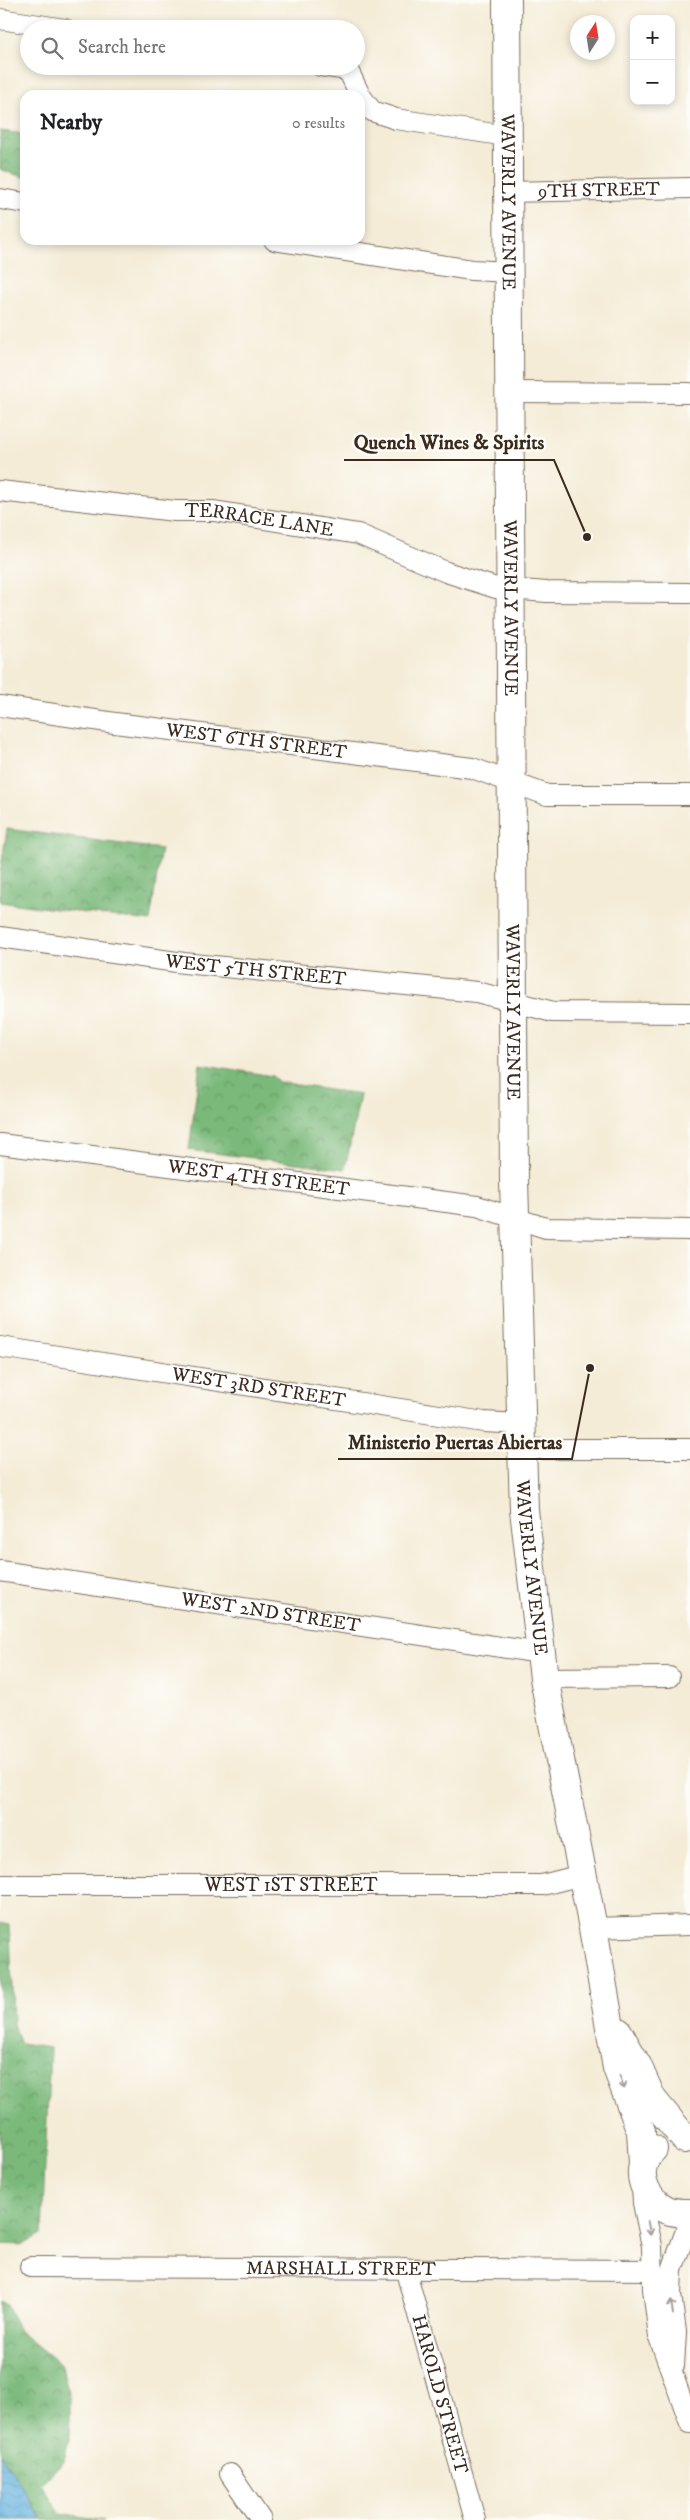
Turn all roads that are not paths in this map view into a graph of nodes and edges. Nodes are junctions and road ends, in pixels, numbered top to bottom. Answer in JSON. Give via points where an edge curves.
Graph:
{"nodes":[{"id":1,"x":507,"y":0,"type":"edge"},
{"id":2,"x":0,"y":19,"type":"edge"},
{"id":3,"x":20,"y":22,"type":"edge"},
{"id":4,"x":350,"y":75,"type":"edge"},
{"id":5,"x":358,"y":90,"type":"edge"},
{"id":6,"x":365,"y":101,"type":"edge"},
{"id":7,"x":507,"y":136,"type":"junction"},
{"id":8,"x":690,"y":188,"type":"edge"},
{"id":9,"x":508,"y":192,"type":"junction"},
{"id":10,"x":0,"y":199,"type":"edge"},
{"id":11,"x":20,"y":202,"type":"edge"},
{"id":12,"x":307,"y":245,"type":"edge"},
{"id":13,"x":508,"y":272,"type":"junction"},
{"id":14,"x":510,"y":392,"type":"junction"},
{"id":15,"x":690,"y":393,"type":"edge"},
{"id":16,"x":0,"y":491,"type":"edge"},
{"id":17,"x":510,"y":590,"type":"junction"},
{"id":18,"x":690,"y":594,"type":"edge"},
{"id":19,"x":0,"y":706,"type":"edge"},
{"id":20,"x":510,"y":781,"type":"junction"},
{"id":21,"x":690,"y":795,"type":"edge"},
{"id":22,"x":0,"y":937,"type":"edge"},
{"id":23,"x":512,"y":1001,"type":"junction"},
{"id":24,"x":690,"y":1013,"type":"edge"},
{"id":25,"x":0,"y":1144,"type":"edge"},
{"id":26,"x":516,"y":1217,"type":"junction"},
{"id":27,"x":690,"y":1230,"type":"edge"},
{"id":28,"x":0,"y":1347,"type":"edge"},
{"id":29,"x":520,"y":1436,"type":"junction"},
{"id":30,"x":690,"y":1449,"type":"edge"},
{"id":31,"x":0,"y":1571,"type":"edge"},
{"id":32,"x":542,"y":1666,"type":"junction"},
{"id":33,"x":669,"y":1677,"type":"dead end"},
{"id":34,"x":582,"y":1876,"type":"junction"},
{"id":35,"x":0,"y":1885,"type":"edge"},
{"id":36,"x":690,"y":1925,"type":"edge"},
{"id":37,"x":593,"y":1928,"type":"junction"},
{"id":38,"x":610,"y":2018,"type":"junction"},
{"id":39,"x":688,"y":2141,"type":"edge"},
{"id":40,"x":642,"y":2171,"type":"junction"},
{"id":41,"x":690,"y":2213,"type":"edge"},
{"id":42,"x":690,"y":2219,"type":"edge"},
{"id":43,"x":30,"y":2268,"type":"dead end"},
{"id":44,"x":404,"y":2268,"type":"junction"},
{"id":45,"x":652,"y":2270,"type":"junction"},
{"id":46,"x":674,"y":2373,"type":"junction"},
{"id":47,"x":690,"y":2423,"type":"edge"},
{"id":48,"x":230,"y":2474,"type":"dead end"},
{"id":49,"x":261,"y":2520,"type":"edge"},
{"id":50,"x":475,"y":2520,"type":"edge"}],
"edges":[{"from":1,"to":7,"type":"main road","name":"WAVERLY AVENUE"},
{"from":2,"to":3,"type":"street"},
{"from":4,"to":5,"type":"street"},
{"from":6,"to":7,"type":"street","via":[[372,110],[396,118]]},
{"from":7,"to":9,"type":"main road","name":"WAVERLY AVENUE"},
{"from":8,"to":9,"type":"street","name":"9TH STREET"},
{"from":9,"to":13,"type":"main road","name":"WAVERLY AVENUE"},
{"from":10,"to":11,"type":"street"},
{"from":12,"to":13,"type":"street","via":[[472,270]]},
{"from":13,"to":14,"type":"main road","name":"WAVERLY AVENUE"},
{"from":14,"to":15,"type":"street"},
{"from":14,"to":17,"type":"main road","name":"WAVERLY AVENUE"},
{"from":16,"to":17,"type":"street","name":"TERRACE LANE","via":[[175,511],[214,512],[358,534],[472,582]]},
{"from":17,"to":18,"type":"street","name":"TERRACE LANE"},
{"from":17,"to":20,"type":"main road","name":"WAVERLY AVENUE"},
{"from":19,"to":20,"type":"street","name":"WEST 6TH STREET","via":[[124,725],[472,768]]},
{"from":20,"to":21,"type":"street","name":"WEST 6TH STREET","via":[[548,795]]},
{"from":20,"to":23,"type":"main road","name":"WAVERLY AVENUE"},
{"from":22,"to":23,"type":"street","name":"WEST 5TH STREET","via":[[184,963],[477,992]]},
{"from":23,"to":24,"type":"street","name":"WEST 5TH STREET","via":[[553,1012]]},
{"from":23,"to":26,"type":"main road","name":"WAVERLY AVENUE"},
{"from":25,"to":26,"type":"street","name":"WEST 4TH STREET","via":[[477,1206]]},
{"from":26,"to":27,"type":"street","name":"WEST 4TH STREET","via":[[546,1228]]},
{"from":26,"to":29,"type":"main road","name":"WAVERLY AVENUE"},
{"from":28,"to":29,"type":"street","name":"WEST 3RD STREET","via":[[484,1422]]},
{"from":29,"to":30,"type":"street","name":"WEST 3RD STREET"},
{"from":29,"to":32,"type":"main road","name":"WAVERLY AVENUE","via":[[526,1528]]},
{"from":31,"to":32,"type":"street","name":"WEST 2ND STREET"},
{"from":32,"to":33,"type":"street","name":"WEST 2ND STREET"},
{"from":32,"to":34,"type":"main road","name":"WAVERLY AVENUE"},
{"from":34,"to":35,"type":"street","name":"WEST 1ST STREET","via":[[542,1885]]},
{"from":34,"to":37,"type":"main road","name":"WAVERLY AVENUE"},
{"from":36,"to":37,"type":"street"},
{"from":37,"to":38,"type":"main road","name":"WAVERLY AVENUE"},
{"from":38,"to":39,"type":"main road","name":"WAVERLY AVENUE","via":[[652,2099]]},
{"from":38,"to":40,"type":"main road","name":"WAVERLY AVENUE","one_way":true,"via":[[617,2068],[641,2132]]},
{"from":39,"to":40,"type":"main road","via":[[664,2141],[649,2152]]},
{"from":40,"to":41,"type":"main road","via":[[659,2205],[675,2213]]},
{"from":40,"to":45,"type":"street","name":"WAVERLY AVENUE","one_way":true},
{"from":46,"to":42,"type":"street","name":"WAVERLY AVENUE","one_way":true,"via":[[676,2332],[671,2295],[672,2270]]},
{"from":43,"to":44,"type":"street","name":"MARSHALL STREET"},
{"from":44,"to":45,"type":"street","name":"MARSHALL STREET"},
{"from":44,"to":50,"type":"street","name":"HAROLD STREET"},
{"from":45,"to":46,"type":"street","name":"WAVERLY AVENUE","via":[[660,2337]]},
{"from":46,"to":47,"type":"street","name":"WAVERLY AVENUE"},
{"from":48,"to":49,"type":"street"}]}
